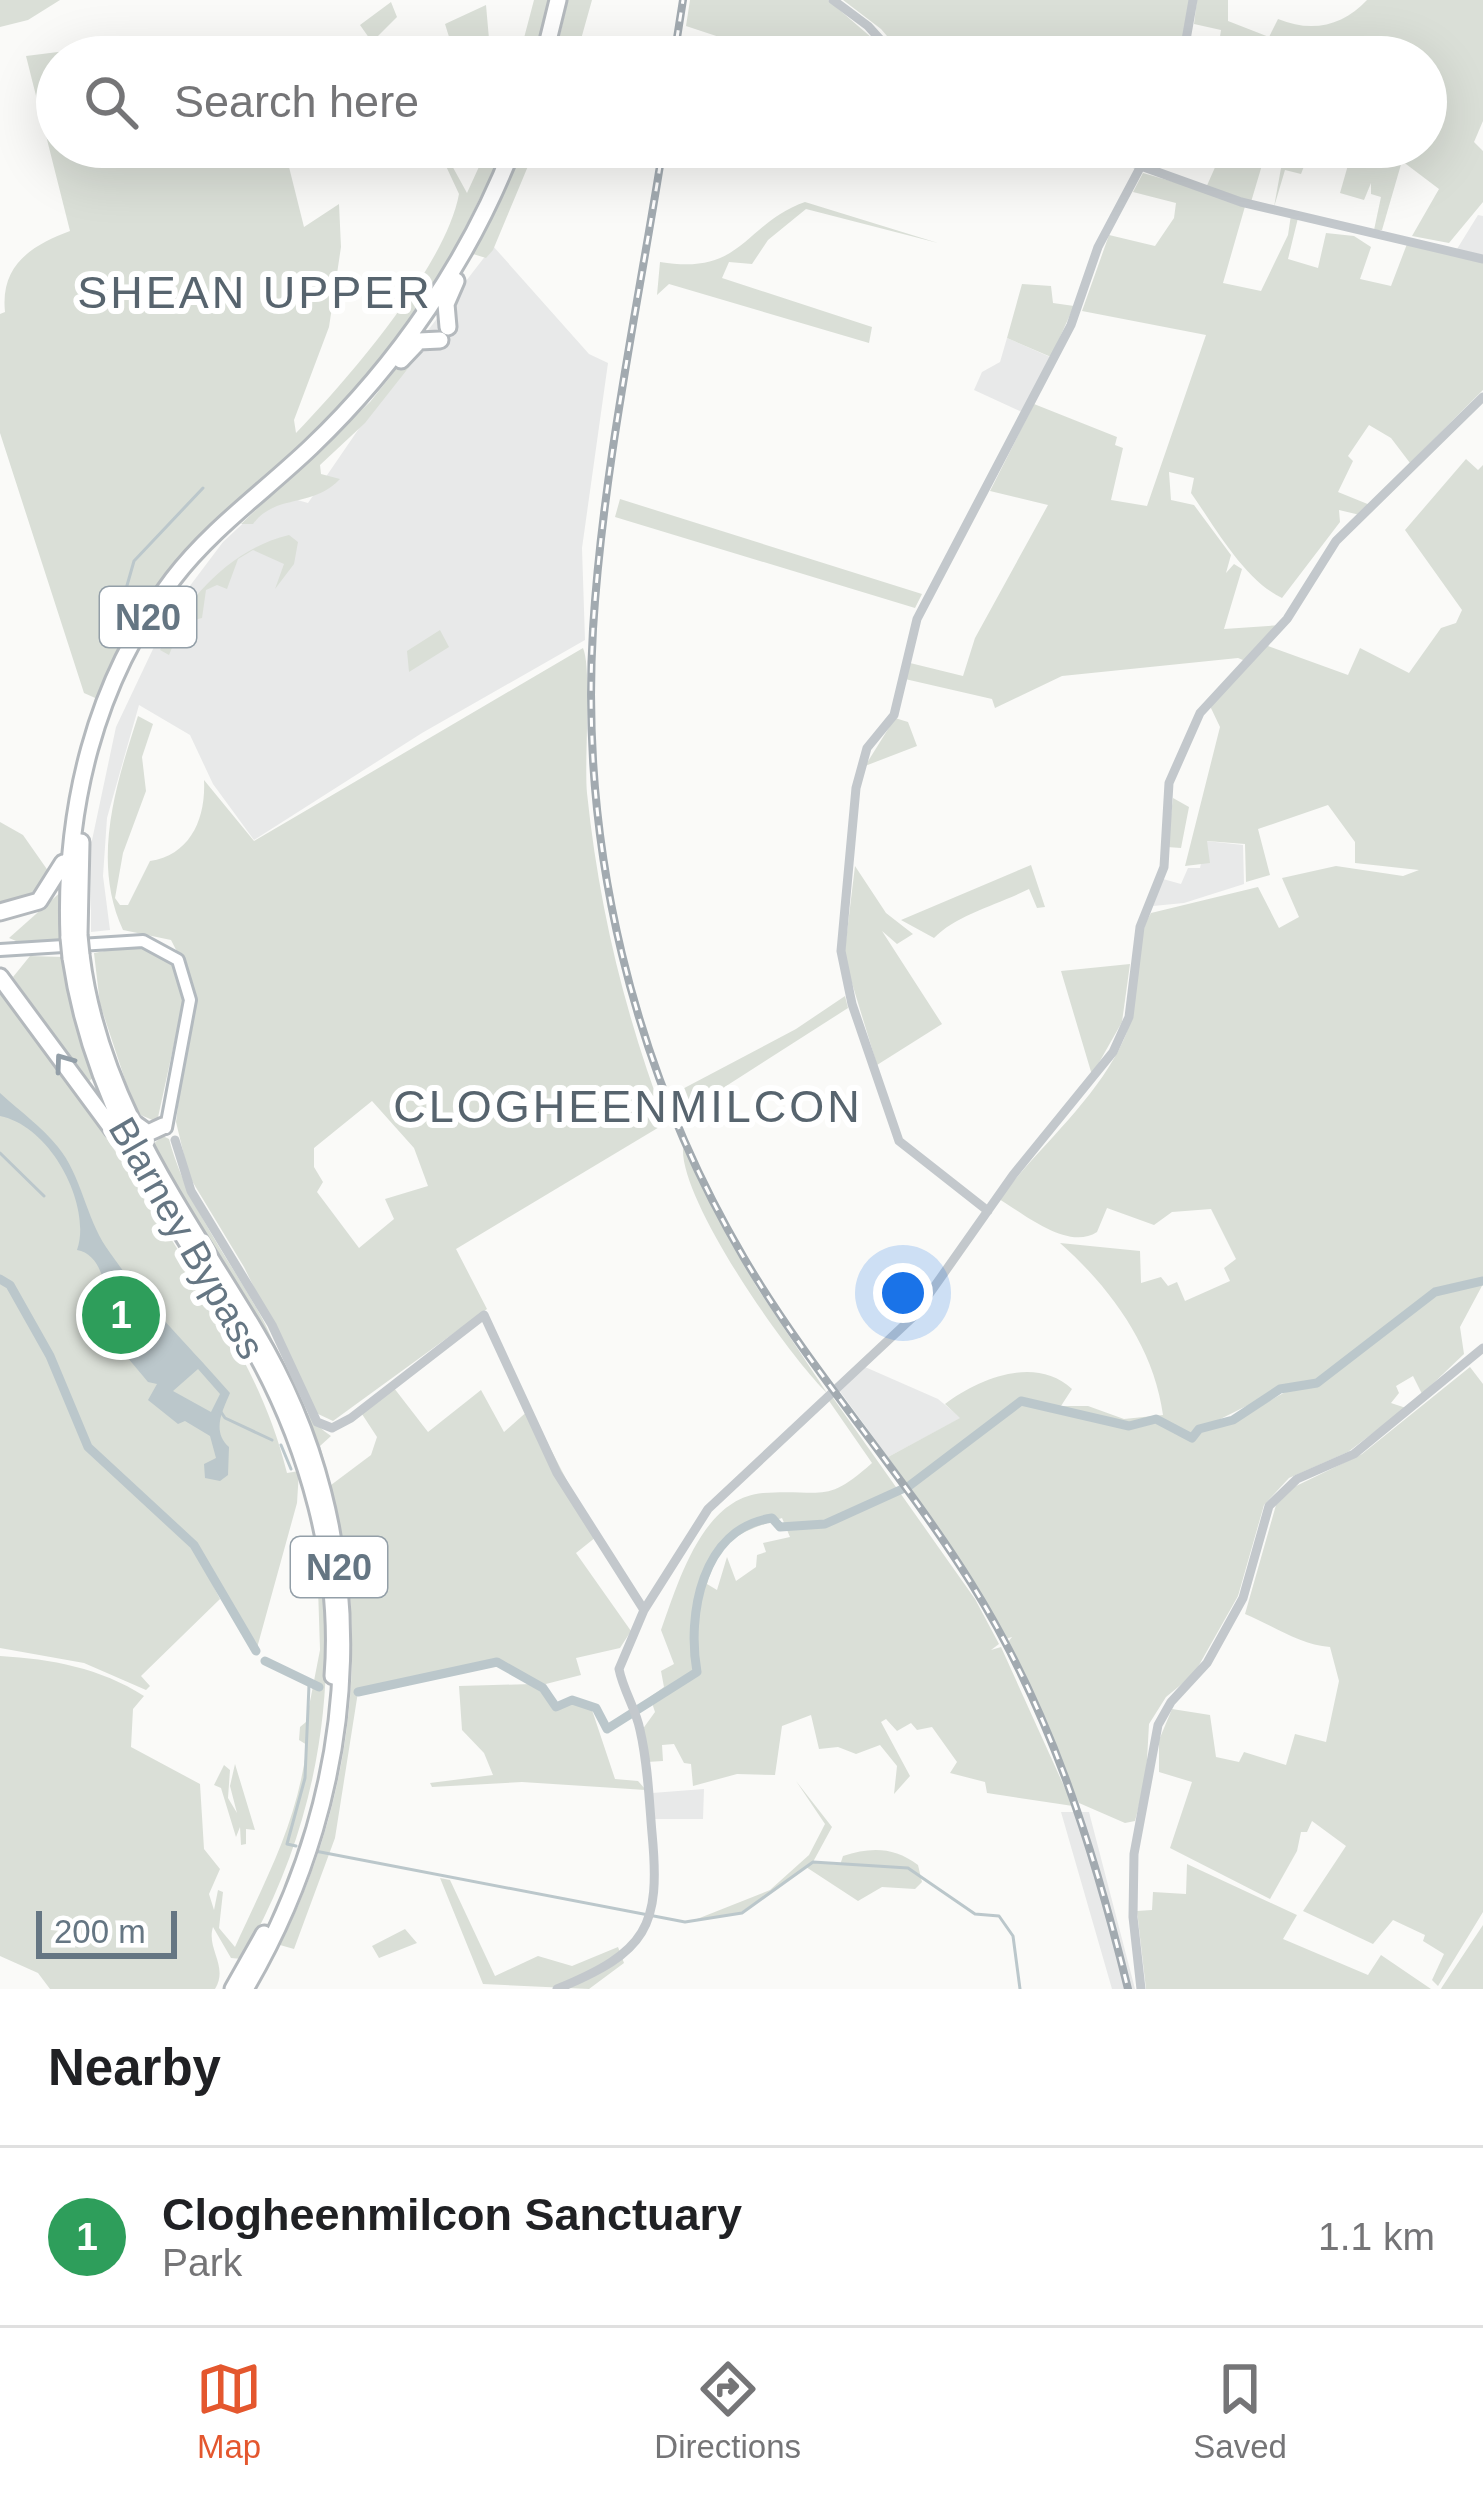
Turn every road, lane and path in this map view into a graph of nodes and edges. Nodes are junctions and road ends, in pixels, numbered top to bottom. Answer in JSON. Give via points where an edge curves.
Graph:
{"nodes":[{"id":1,"x":558,"y":0,"type":"edge"},
{"id":2,"x":833,"y":0,"type":"edge"},
{"id":3,"x":1193,"y":0,"type":"edge"},
{"id":4,"x":549,"y":36,"type":"edge"},
{"id":5,"x":877,"y":36,"type":"edge"},
{"id":6,"x":1187,"y":36,"type":"edge"},
{"id":7,"x":505,"y":168,"type":"edge"},
{"id":8,"x":1141,"y":168,"type":"joint"},
{"id":9,"x":497,"y":185,"type":"junction"},
{"id":10,"x":1483,"y":259,"type":"edge"},
{"id":11,"x":1483,"y":398,"type":"edge"},
{"id":12,"x":342,"y":414,"type":"junction"},
{"id":13,"x":239,"y":512,"type":"junction"},
{"id":14,"x":77,"y":794,"type":"junction"},
{"id":15,"x":19,"y":910,"type":"junction"},
{"id":16,"x":0,"y":912,"type":"edge"},
{"id":17,"x":0,"y":927,"type":"edge"},
{"id":18,"x":74,"y":937,"type":"junction"},
{"id":19,"x":0,"y":954,"type":"edge"},
{"id":20,"x":76,"y":956,"type":"junction"},
{"id":21,"x":0,"y":977,"type":"edge"},
{"id":22,"x":119,"y":1100,"type":"junction"},
{"id":23,"x":168,"y":1131,"type":"junction"},
{"id":24,"x":156,"y":1171,"type":"junction"},
{"id":25,"x":155,"y":1192,"type":"junction"},
{"id":26,"x":988,"y":1211,"type":"junction"},
{"id":27,"x":1483,"y":1348,"type":"edge"},
{"id":28,"x":644,"y":1610,"type":"junction"},
{"id":29,"x":233,"y":1989,"type":"edge"},
{"id":30,"x":245,"y":1989,"type":"edge"},
{"id":31,"x":557,"y":1989,"type":"edge"},
{"id":32,"x":1141,"y":1989,"type":"edge"}],
"edges":[{"from":1,"to":4,"type":"highway"},
{"from":2,"to":5,"type":"street"},
{"from":3,"to":6,"type":"street"},
{"from":7,"to":9,"type":"highway","name":"Blarney Bypass","number":"N20"},
{"from":8,"to":10,"type":"street","via":[[1241,202]]},
{"from":8,"to":26,"type":"street","via":[[1098,247],[1064,340],[917,619],[894,715],[867,748],[856,788],[841,951],[852,1004],[893,1131]]},
{"from":9,"to":12,"type":"highway","name":"Blarney Bypass","number":"N20","via":[[448,278]]},
{"from":9,"to":12,"type":"highway","via":[[447,298],[444,334],[418,341]]},
{"from":11,"to":26,"type":"street","via":[[1336,541],[1287,619],[1200,713],[1169,783],[1164,867],[1134,950],[1123,1033]]},
{"from":12,"to":13,"type":"highway","name":"Blarney Bypass","number":"N20"},
{"from":13,"to":14,"type":"highway","name":"Blarney Bypass","number":"N20","via":[[204,542],[142,627],[102,708]]},
{"from":13,"to":18,"type":"highway","name":"Blarney Bypass","number":"N20","via":[[154,620],[110,712],[83,821]]},
{"from":14,"to":15,"type":"highway","via":[[60,874],[39,901]]},
{"from":14,"to":18,"type":"highway","name":"Blarney Bypass","number":"N20","via":[[68,863]]},
{"from":15,"to":16,"type":"highway"},
{"from":15,"to":17,"type":"highway"},
{"from":18,"to":20,"type":"highway","name":"Blarney Bypass","number":"N20","bridge":true},
{"from":19,"to":23,"type":"main road","via":[[143,941],[178,960],[190,1000]]},
{"from":20,"to":22,"type":"highway","name":"Blarney Bypass","number":"N20"},
{"from":20,"to":25,"type":"highway","name":"Blarney Bypass","number":"N20","via":[[102,1086]]},
{"from":25,"to":21,"type":"highway","one_way":true},
{"from":22,"to":23,"type":"highway","via":[[141,1131]]},
{"from":22,"to":24,"type":"highway","name":"Blarney Bypass","number":"N20"},
{"from":23,"to":24,"type":"highway","via":[[149,1145]]},
{"from":23,"to":28,"type":"street","via":[[191,1191],[272,1325],[314,1420],[342,1424],[486,1316],[557,1473]]},
{"from":24,"to":30,"type":"highway","name":"Blarney Bypass","number":"N20","via":[[290,1396],[315,1460],[339,1569],[344,1662],[323,1812],[298,1886]]},
{"from":25,"to":29,"type":"highway","name":"Blarney Bypass","number":"N20","via":[[282,1406],[309,1479],[331,1600],[328,1736],[313,1814],[286,1888]]},
{"from":26,"to":28,"type":"street","via":[[907,1322],[708,1509]]},
{"from":27,"to":32,"type":"street","via":[[1354,1454],[1297,1478],[1269,1506],[1243,1598],[1207,1663],[1158,1725],[1134,1855]]},
{"from":28,"to":31,"type":"street","via":[[619,1672],[648,1792],[658,1876],[653,1914],[618,1955]]}]}
